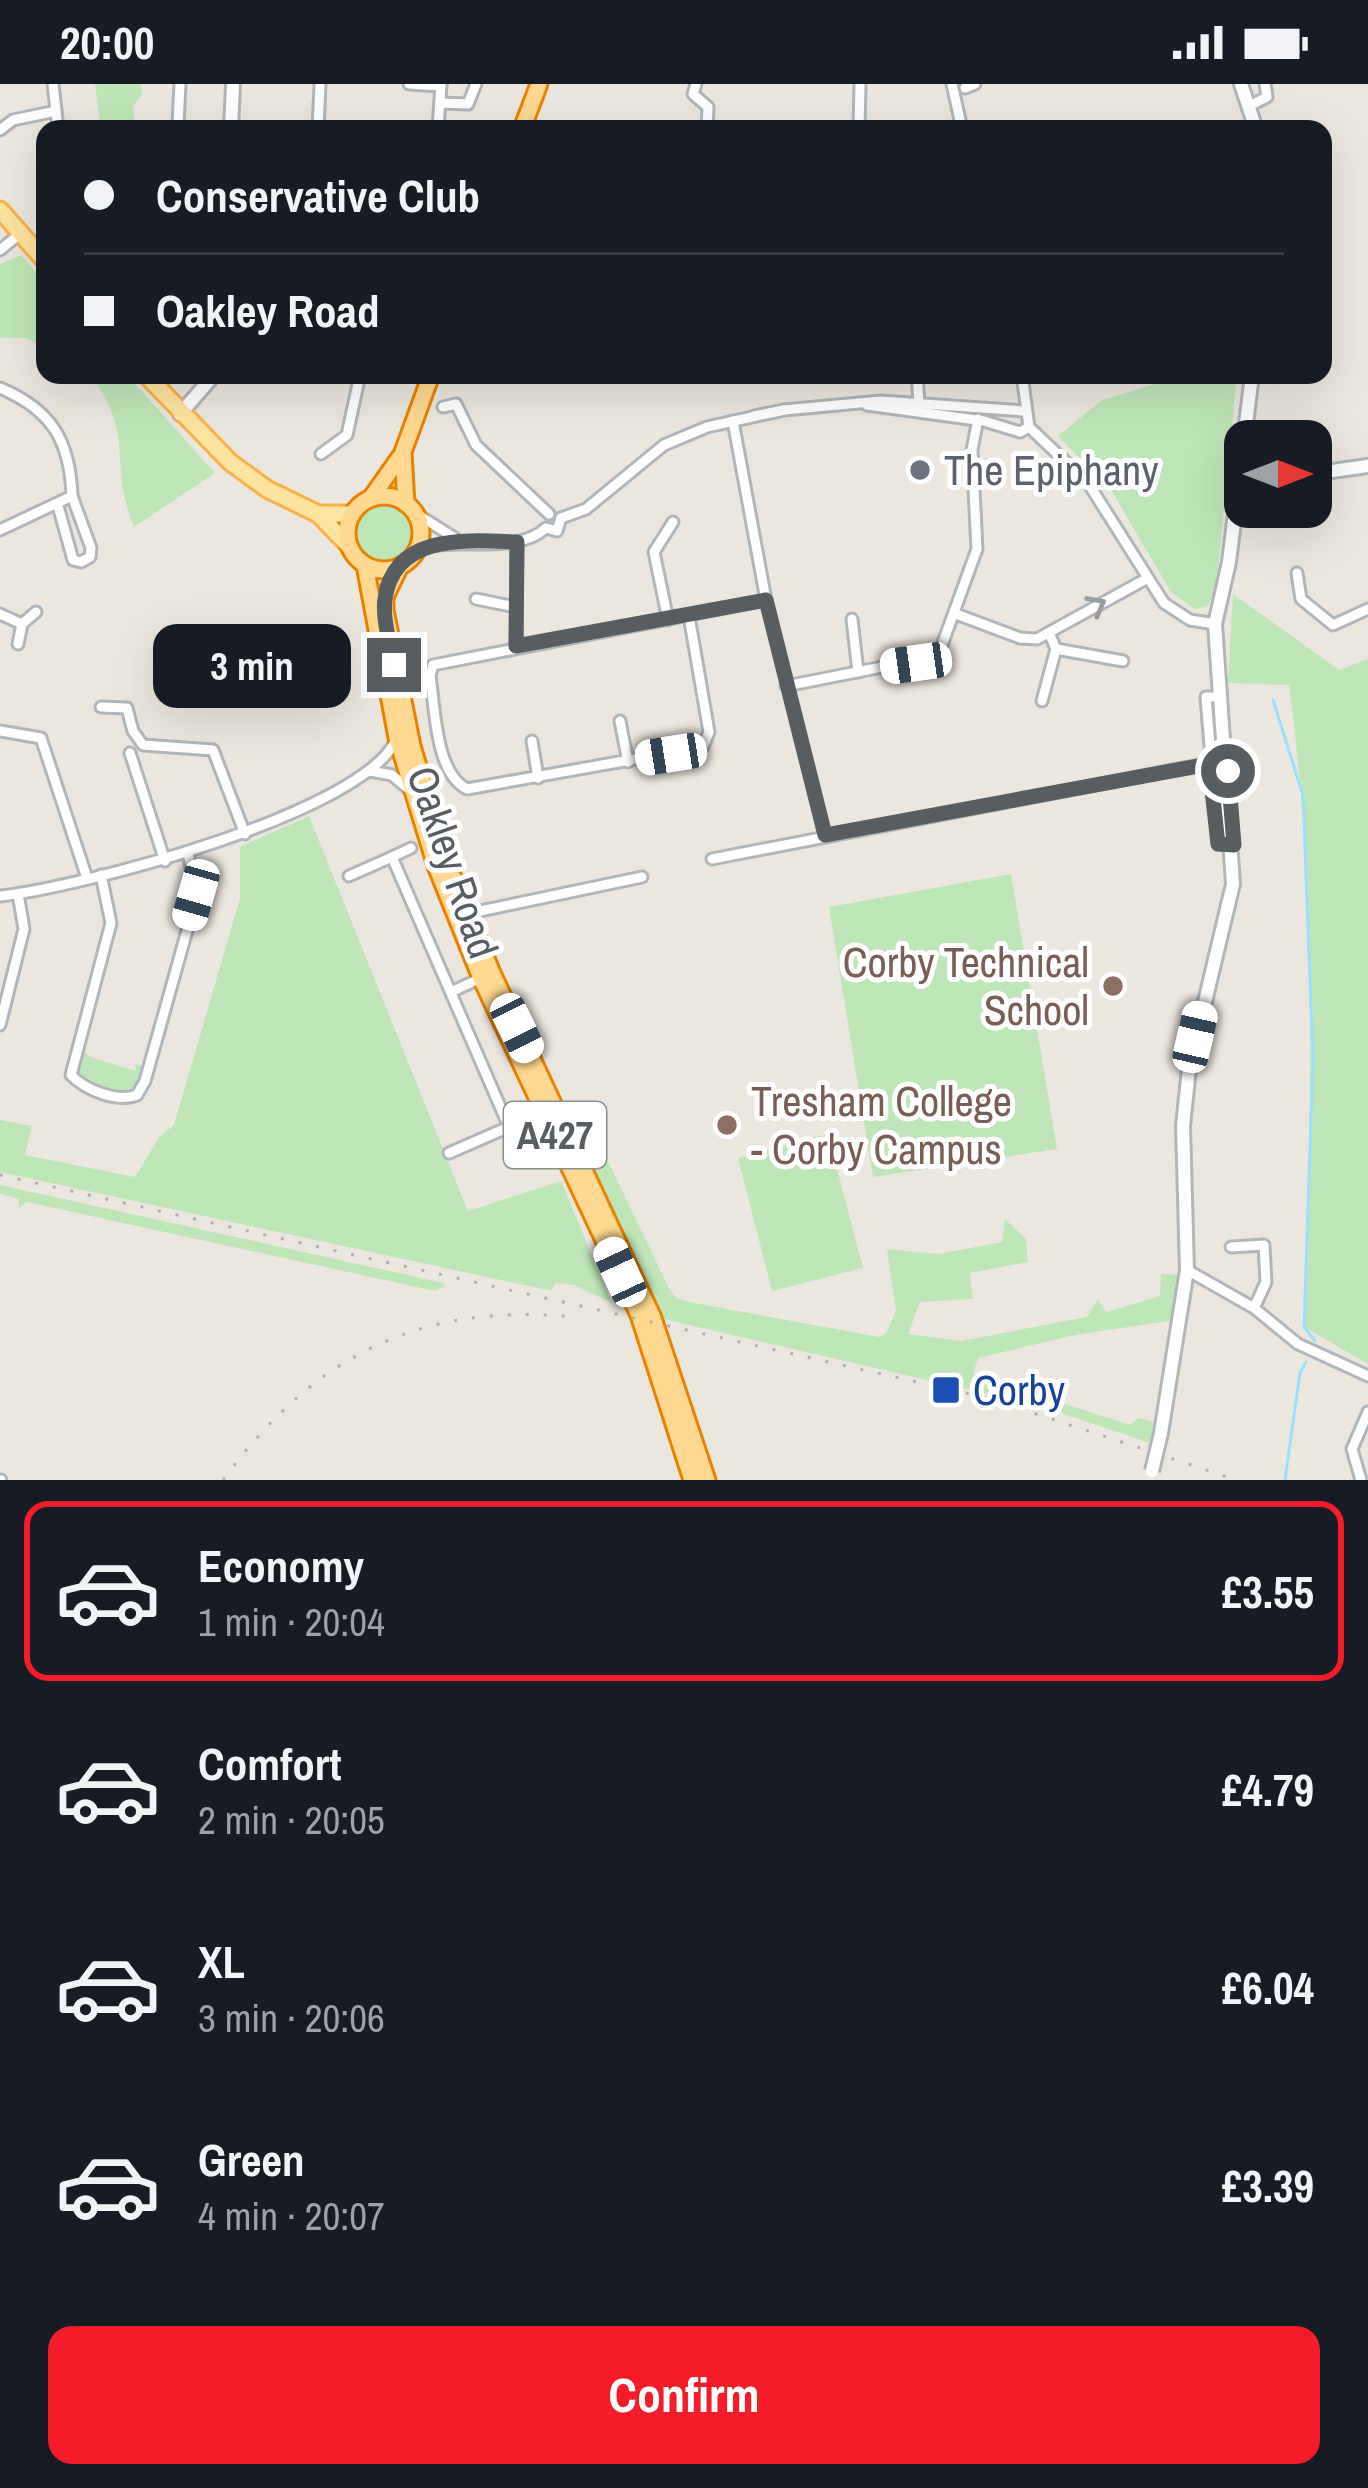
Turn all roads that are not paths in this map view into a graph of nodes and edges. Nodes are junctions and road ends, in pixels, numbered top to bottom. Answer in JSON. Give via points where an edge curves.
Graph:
{"nodes":[{"id":1,"x":52,"y":84,"type":"edge"},
{"id":2,"x":179,"y":84,"type":"edge"},
{"id":3,"x":233,"y":84,"type":"edge"},
{"id":4,"x":409,"y":84,"type":"edge"},
{"id":5,"x":476,"y":84,"type":"edge"},
{"id":6,"x":538,"y":84,"type":"edge"},
{"id":7,"x":696,"y":84,"type":"edge"},
{"id":8,"x":860,"y":84,"type":"edge"},
{"id":9,"x":952,"y":84,"type":"edge"},
{"id":10,"x":1241,"y":84,"type":"edge"},
{"id":11,"x":1265,"y":84,"type":"edge"},
{"id":12,"x":441,"y":85,"type":"edge"},
{"id":13,"x":324,"y":87,"type":"edge"},
{"id":14,"x":441,"y":103,"type":"junction"},
{"id":15,"x":1249,"y":106,"type":"junction"},
{"id":16,"x":56,"y":111,"type":"junction"},
{"id":17,"x":57,"y":120,"type":"edge"},
{"id":18,"x":178,"y":120,"type":"edge"},
{"id":19,"x":231,"y":120,"type":"edge"},
{"id":20,"x":320,"y":120,"type":"edge"},
{"id":21,"x":439,"y":120,"type":"edge"},
{"id":22,"x":525,"y":120,"type":"edge"},
{"id":23,"x":707,"y":120,"type":"edge"},
{"id":24,"x":859,"y":120,"type":"edge"},
{"id":25,"x":960,"y":120,"type":"edge"},
{"id":26,"x":1253,"y":120,"type":"edge"},
{"id":27,"x":2,"y":134,"type":"edge"},
{"id":28,"x":0,"y":210,"type":"edge"},
{"id":29,"x":21,"y":233,"type":"junction"},
{"id":30,"x":0,"y":250,"type":"edge"},
{"id":31,"x":36,"y":250,"type":"edge"},
{"id":32,"x":154,"y":384,"type":"edge"},
{"id":33,"x":206,"y":384,"type":"edge"},
{"id":34,"x":358,"y":384,"type":"edge"},
{"id":35,"x":427,"y":384,"type":"edge"},
{"id":36,"x":918,"y":384,"type":"edge"},
{"id":37,"x":1022,"y":384,"type":"edge"},
{"id":38,"x":1251,"y":384,"type":"edge"},
{"id":39,"x":0,"y":388,"type":"edge"},
{"id":40,"x":919,"y":403,"type":"junction"},
{"id":41,"x":867,"y":405,"type":"junction"},
{"id":42,"x":443,"y":407,"type":"dead end"},
{"id":43,"x":1020,"y":411,"type":"junction"},
{"id":44,"x":180,"y":414,"type":"junction"},
{"id":45,"x":978,"y":419,"type":"junction"},
{"id":46,"x":1247,"y":420,"type":"edge"},
{"id":47,"x":733,"y":421,"type":"junction"},
{"id":48,"x":1029,"y":427,"type":"junction"},
{"id":49,"x":1013,"y":430,"type":"junction"},
{"id":50,"x":403,"y":452,"type":"junction"},
{"id":51,"x":322,"y":454,"type":"dead end"},
{"id":52,"x":1368,"y":466,"type":"edge"},
{"id":53,"x":1332,"y":471,"type":"edge"},
{"id":54,"x":72,"y":496,"type":"junction"},
{"id":55,"x":371,"y":498,"type":"junction"},
{"id":56,"x":58,"y":506,"type":"junction"},
{"id":57,"x":410,"y":508,"type":"junction"},
{"id":58,"x":318,"y":514,"type":"junction"},
{"id":59,"x":352,"y":514,"type":"junction"},
{"id":60,"x":549,"y":514,"type":"junction"},
{"id":61,"x":561,"y":518,"type":"junction"},
{"id":62,"x":546,"y":528,"type":"junction"},
{"id":63,"x":1233,"y":528,"type":"edge"},
{"id":64,"x":0,"y":530,"type":"edge"},
{"id":65,"x":672,"y":530,"type":"dead end"},
{"id":66,"x":459,"y":540,"type":"junction"},
{"id":67,"x":517,"y":542,"type":"junction"},
{"id":68,"x":350,"y":548,"type":"junction"},
{"id":69,"x":416,"y":551,"type":"junction"},
{"id":70,"x":365,"y":565,"type":"junction"},
{"id":71,"x":400,"y":566,"type":"junction"},
{"id":72,"x":1297,"y":573,"type":"dead end"},
{"id":73,"x":1146,"y":579,"type":"junction"},
{"id":74,"x":476,"y":599,"type":"dead end"},
{"id":75,"x":766,"y":600,"type":"junction"},
{"id":76,"x":515,"y":607,"type":"junction"},
{"id":77,"x":1368,"y":609,"type":"edge"},
{"id":78,"x":36,"y":612,"type":"dead end"},
{"id":79,"x":0,"y":614,"type":"edge"},
{"id":80,"x":956,"y":614,"type":"junction"},
{"id":81,"x":689,"y":616,"type":"junction"},
{"id":82,"x":852,"y":619,"type":"dead end"},
{"id":83,"x":668,"y":620,"type":"junction"},
{"id":84,"x":22,"y":624,"type":"junction"},
{"id":85,"x":1215,"y":624,"type":"junction"},
{"id":86,"x":1050,"y":635,"type":"junction"},
{"id":87,"x":18,"y":644,"type":"dead end"},
{"id":88,"x":516,"y":646,"type":"junction"},
{"id":89,"x":1056,"y":649,"type":"junction"},
{"id":90,"x":1123,"y":661,"type":"dead end"},
{"id":91,"x":858,"y":672,"type":"junction"},
{"id":92,"x":786,"y":686,"type":"junction"},
{"id":93,"x":1213,"y":697,"type":"dead end"},
{"id":94,"x":1042,"y":701,"type":"dead end"},
{"id":95,"x":100,"y":706,"type":"dead end"},
{"id":96,"x":620,"y":721,"type":"dead end"},
{"id":97,"x":0,"y":731,"type":"edge"},
{"id":98,"x":397,"y":738,"type":"junction"},
{"id":99,"x":532,"y":741,"type":"dead end"},
{"id":100,"x":130,"y":752,"type":"dead end"},
{"id":101,"x":147,"y":760,"type":"dead end"},
{"id":102,"x":628,"y":763,"type":"junction"},
{"id":103,"x":1209,"y":764,"type":"junction"},
{"id":104,"x":134,"y":765,"type":"junction"},
{"id":105,"x":370,"y":772,"type":"junction"},
{"id":106,"x":538,"y":778,"type":"junction"},
{"id":107,"x":412,"y":792,"type":"junction"},
{"id":108,"x":244,"y":834,"type":"junction"},
{"id":109,"x":825,"y":835,"type":"junction"},
{"id":110,"x":1234,"y":845,"type":"junction"},
{"id":111,"x":411,"y":848,"type":"dead end"},
{"id":112,"x":188,"y":854,"type":"junction"},
{"id":113,"x":392,"y":857,"type":"junction"},
{"id":114,"x":712,"y":860,"type":"dead end"},
{"id":115,"x":165,"y":861,"type":"junction"},
{"id":116,"x":101,"y":875,"type":"junction"},
{"id":117,"x":350,"y":876,"type":"dead end"},
{"id":118,"x":642,"y":877,"type":"dead end"},
{"id":119,"x":87,"y":878,"type":"junction"},
{"id":120,"x":18,"y":894,"type":"junction"},
{"id":121,"x":0,"y":896,"type":"edge"},
{"id":122,"x":466,"y":914,"type":"junction"},
{"id":123,"x":481,"y":978,"type":"junction"},
{"id":124,"x":451,"y":992,"type":"junction"},
{"id":125,"x":0,"y":1025,"type":"edge"},
{"id":126,"x":522,"y":1122,"type":"dead end"},
{"id":127,"x":509,"y":1126,"type":"junction"},
{"id":128,"x":449,"y":1153,"type":"dead end"},
{"id":129,"x":1280,"y":1244,"type":"dead end"},
{"id":130,"x":1264,"y":1245,"type":"junction"},
{"id":131,"x":1231,"y":1247,"type":"dead end"},
{"id":132,"x":1187,"y":1270,"type":"junction"},
{"id":133,"x":1254,"y":1308,"type":"junction"},
{"id":134,"x":1368,"y":1376,"type":"edge"},
{"id":135,"x":1368,"y":1412,"type":"edge"},
{"id":136,"x":1151,"y":1476,"type":"edge"},
{"id":137,"x":692,"y":1480,"type":"edge"},
{"id":138,"x":707,"y":1480,"type":"edge"},
{"id":139,"x":1361,"y":1480,"type":"edge"}],
"edges":[{"from":1,"to":16,"type":"street"},
{"from":2,"to":18,"type":"street"},
{"from":3,"to":19,"type":"street"},
{"from":4,"to":12,"type":"street"},
{"from":5,"to":14,"type":"street","via":[[468,104]]},
{"from":6,"to":22,"type":"highway"},
{"from":7,"to":23,"type":"street"},
{"from":8,"to":24,"type":"street"},
{"from":9,"to":25,"type":"street"},
{"from":10,"to":15,"type":"street"},
{"from":11,"to":15,"type":"street","via":[[1267,97]]},
{"from":12,"to":14,"type":"street"},
{"from":13,"to":20,"type":"street"},
{"from":14,"to":21,"type":"street"},
{"from":15,"to":26,"type":"street"},
{"from":16,"to":17,"type":"street"},
{"from":16,"to":27,"type":"street","via":[[13,119]]},
{"from":28,"to":29,"type":"main road"},
{"from":29,"to":30,"type":"street"},
{"from":29,"to":31,"type":"main road"},
{"from":32,"to":44,"type":"main road"},
{"from":33,"to":44,"type":"street"},
{"from":34,"to":51,"type":"street","via":[[347,435]]},
{"from":35,"to":50,"type":"highway"},
{"from":36,"to":40,"type":"street"},
{"from":37,"to":43,"type":"street"},
{"from":38,"to":46,"type":"street"},
{"from":39,"to":54,"type":"street","via":[[56,426]]},
{"from":40,"to":41,"type":"street"},
{"from":40,"to":43,"type":"street"},
{"from":41,"to":45,"type":"street"},
{"from":41,"to":47,"type":"street","via":[[758,411]]},
{"from":42,"to":60,"type":"street","via":[[456,404],[476,445]]},
{"from":43,"to":48,"type":"street"},
{"from":43,"to":49,"type":"street","via":[[1009,420]]},
{"from":44,"to":58,"type":"main road","via":[[253,481]]},
{"from":45,"to":49,"type":"street"},
{"from":45,"to":80,"type":"street","via":[[977,548]]},
{"from":47,"to":61,"type":"street","via":[[664,445],[586,509]]},
{"from":47,"to":75,"type":"street"},
{"from":48,"to":49,"type":"street"},
{"from":48,"to":73,"type":"street","via":[[1088,483]]},
{"from":50,"to":55,"type":"highway"},
{"from":50,"to":57,"type":"highway"},
{"from":52,"to":53,"type":"street"},
{"from":54,"to":56,"type":"street"},
{"from":54,"to":56,"type":"street","via":[[91,548],[81,562],[73,560]]},
{"from":55,"to":57,"type":"highway"},
{"from":55,"to":59,"type":"highway"},
{"from":56,"to":64,"type":"street"},
{"from":57,"to":66,"type":"street"},
{"from":57,"to":69,"type":"highway"},
{"from":58,"to":59,"type":"main road"},
{"from":58,"to":68,"type":"main road"},
{"from":59,"to":68,"type":"highway"},
{"from":60,"to":61,"type":"street"},
{"from":60,"to":62,"type":"street"},
{"from":61,"to":62,"type":"street","via":[[556,531]]},
{"from":62,"to":67,"type":"street"},
{"from":63,"to":85,"type":"street"},
{"from":65,"to":83,"type":"street","via":[[654,552]]},
{"from":66,"to":67,"type":"street"},
{"from":66,"to":69,"type":"street"},
{"from":67,"to":76,"type":"street"},
{"from":68,"to":70,"type":"highway"},
{"from":69,"to":71,"type":"highway"},
{"from":70,"to":71,"type":"highway"},
{"from":70,"to":98,"type":"highway","name":"Oakley Road","number":"A427"},
{"from":71,"to":122,"type":"highway","name":"Oakley Road","number":"A427","via":[[385,597],[394,665]]},
{"from":72,"to":77,"type":"street","via":[[1301,598],[1333,625]]},
{"from":73,"to":85,"type":"street","via":[[1177,614]]},
{"from":86,"to":73,"type":"street","one_way":true},
{"from":74,"to":76,"type":"street"},
{"from":75,"to":81,"type":"street"},
{"from":75,"to":92,"type":"street"},
{"from":76,"to":88,"type":"street"},
{"from":78,"to":84,"type":"street"},
{"from":79,"to":84,"type":"street"},
{"from":80,"to":86,"type":"street","via":[[1020,638]]},
{"from":80,"to":91,"type":"street","via":[[938,656]]},
{"from":81,"to":83,"type":"street"},
{"from":81,"to":102,"type":"street","via":[[710,739],[698,750]]},
{"from":82,"to":91,"type":"street"},
{"from":83,"to":88,"type":"street"},
{"from":84,"to":87,"type":"street"},
{"from":85,"to":110,"type":"street"},
{"from":86,"to":89,"type":"street"},
{"from":88,"to":106,"type":"street","via":[[445,659],[430,676],[446,764],[458,785]]},
{"from":89,"to":90,"type":"street"},
{"from":89,"to":94,"type":"street","via":[[1041,678]]},
{"from":91,"to":92,"type":"street"},
{"from":92,"to":109,"type":"street"},
{"from":93,"to":103,"type":"street","via":[[1206,698]]},
{"from":95,"to":108,"type":"street","via":[[128,708],[143,745],[213,750]]},
{"from":96,"to":102,"type":"street"},
{"from":97,"to":119,"type":"street","via":[[40,738]]},
{"from":98,"to":105,"type":"street"},
{"from":98,"to":107,"type":"highway","name":"Oakley Road","number":"A427"},
{"from":99,"to":106,"type":"street"},
{"from":100,"to":104,"type":"street"},
{"from":101,"to":104,"type":"street"},
{"from":102,"to":106,"type":"street"},
{"from":103,"to":109,"type":"street"},
{"from":103,"to":110,"type":"street","via":[[1218,844]]},
{"from":104,"to":115,"type":"street"},
{"from":105,"to":107,"type":"street","via":[[392,775]]},
{"from":105,"to":108,"type":"street"},
{"from":107,"to":123,"type":"highway","name":"Oakley Road","number":"A427"},
{"from":108,"to":112,"type":"street"},
{"from":109,"to":114,"type":"street"},
{"from":110,"to":132,"type":"street","via":[[1229,915],[1186,1098]]},
{"from":111,"to":113,"type":"street","name":"Oakley Road"},
{"from":112,"to":115,"type":"street"},
{"from":112,"to":116,"type":"street","via":[[196,895],[145,1081],[128,1099],[71,1075],[111,923]]},
{"from":113,"to":117,"type":"street","name":"Oakley Road"},
{"from":113,"to":124,"type":"street","name":"Oakley Road"},
{"from":115,"to":116,"type":"street"},
{"from":116,"to":119,"type":"street"},
{"from":118,"to":122,"type":"street"},
{"from":119,"to":120,"type":"street"},
{"from":120,"to":121,"type":"street"},
{"from":120,"to":125,"type":"street","via":[[24,929]]},
{"from":122,"to":138,"type":"highway","name":"Oakley Road","number":"A427","via":[[638,1282]]},
{"from":123,"to":124,"type":"street","name":"Oakley Road"},
{"from":123,"to":137,"type":"highway","name":"Oakley Road","number":"A427","via":[[639,1315]]},
{"from":124,"to":127,"type":"street","name":"Oakley Road"},
{"from":126,"to":127,"type":"street"},
{"from":127,"to":128,"type":"street"},
{"from":129,"to":130,"type":"street"},
{"from":130,"to":131,"type":"street"},
{"from":130,"to":133,"type":"street","via":[[1267,1282]]},
{"from":132,"to":133,"type":"street"},
{"from":132,"to":136,"type":"street","bridge":true},
{"from":133,"to":134,"type":"street","via":[[1298,1344]]},
{"from":135,"to":139,"type":"street","via":[[1352,1448]]}]}
